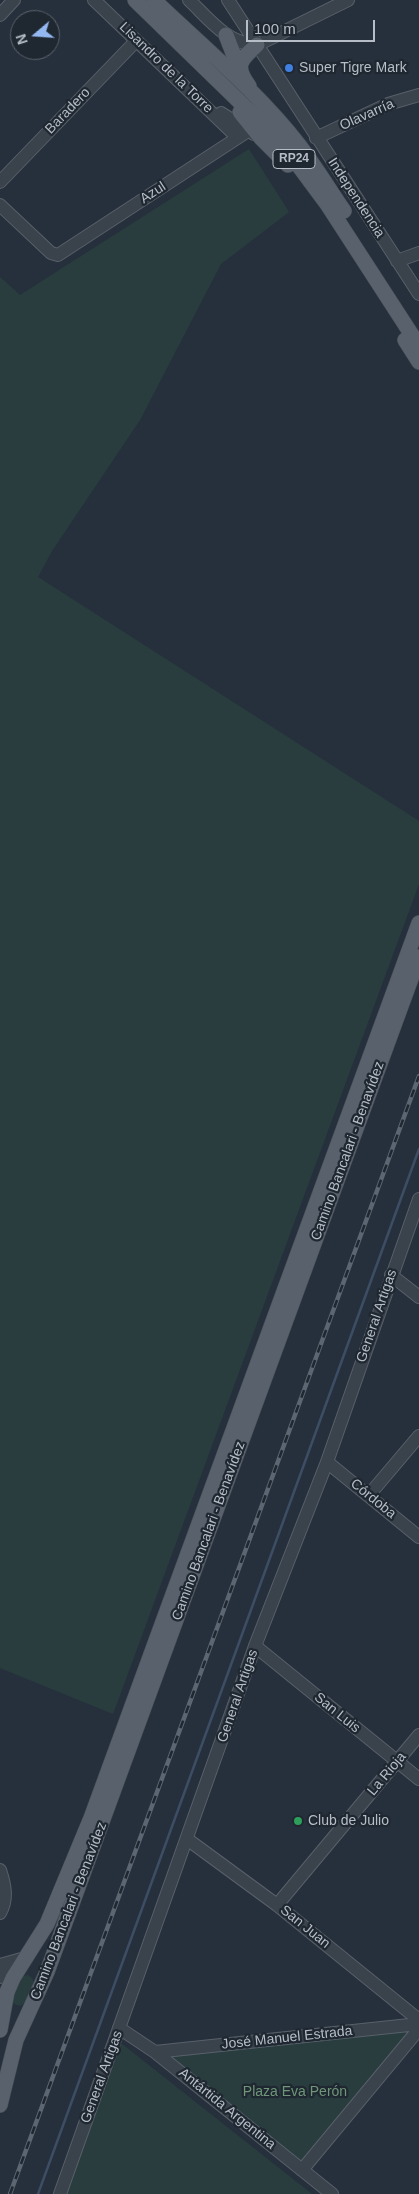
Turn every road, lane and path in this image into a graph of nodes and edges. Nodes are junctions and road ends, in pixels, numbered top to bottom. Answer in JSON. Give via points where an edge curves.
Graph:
{"nodes":[{"id":1,"x":14,"y":0,"type":"edge"},
{"id":2,"x":94,"y":0,"type":"edge"},
{"id":3,"x":135,"y":0,"type":"edge"},
{"id":4,"x":154,"y":0,"type":"edge"},
{"id":5,"x":189,"y":0,"type":"edge"},
{"id":6,"x":228,"y":0,"type":"edge"},
{"id":7,"x":348,"y":0,"type":"edge"},
{"id":8,"x":0,"y":15,"type":"edge"},
{"id":9,"x":226,"y":35,"type":"junction"},
{"id":10,"x":136,"y":41,"type":"junction"},
{"id":11,"x":257,"y":45,"type":"junction"},
{"id":12,"x":207,"y":70,"type":"junction"},
{"id":13,"x":240,"y":71,"type":"junction"},
{"id":14,"x":419,"y":95,"type":"edge"},
{"id":15,"x":260,"y":101,"type":"junction"},
{"id":16,"x":249,"y":135,"type":"junction"},
{"id":17,"x":316,"y":138,"type":"junction"},
{"id":18,"x":0,"y":182,"type":"edge"},
{"id":19,"x":0,"y":204,"type":"edge"},
{"id":20,"x":419,"y":253,"type":"edge"},
{"id":21,"x":397,"y":261,"type":"junction"},
{"id":22,"x":419,"y":294,"type":"edge"},
{"id":23,"x":419,"y":328,"type":"edge"},
{"id":24,"x":419,"y":346,"type":"edge"},
{"id":25,"x":419,"y":362,"type":"edge"},
{"id":26,"x":419,"y":923,"type":"edge"},
{"id":27,"x":419,"y":957,"type":"edge"},
{"id":28,"x":419,"y":1199,"type":"edge"},
{"id":29,"x":391,"y":1275,"type":"junction"},
{"id":30,"x":419,"y":1297,"type":"edge"},
{"id":31,"x":419,"y":1436,"type":"edge"},
{"id":32,"x":327,"y":1462,"type":"junction"},
{"id":33,"x":369,"y":1495,"type":"junction"},
{"id":34,"x":419,"y":1536,"type":"edge"},
{"id":35,"x":255,"y":1646,"type":"junction"},
{"id":36,"x":419,"y":1735,"type":"edge"},
{"id":37,"x":397,"y":1762,"type":"junction"},
{"id":38,"x":419,"y":1779,"type":"edge"},
{"id":39,"x":187,"y":1839,"type":"junction"},
{"id":40,"x":0,"y":1870,"type":"edge"},
{"id":41,"x":277,"y":1904,"type":"junction"},
{"id":42,"x":0,"y":1913,"type":"edge"},
{"id":43,"x":22,"y":1963,"type":"junction"},
{"id":44,"x":0,"y":1966,"type":"edge"},
{"id":45,"x":0,"y":1977,"type":"edge"},
{"id":46,"x":41,"y":1984,"type":"junction"},
{"id":47,"x":2,"y":2004,"type":"edge"},
{"id":48,"x":32,"y":2007,"type":"junction"},
{"id":49,"x":419,"y":2020,"type":"edge"},
{"id":50,"x":419,"y":2024,"type":"edge"},
{"id":51,"x":120,"y":2028,"type":"junction"},
{"id":52,"x":419,"y":2029,"type":"edge"},
{"id":53,"x":0,"y":2030,"type":"edge"},
{"id":54,"x":155,"y":2052,"type":"junction"},
{"id":55,"x":0,"y":2105,"type":"edge"},
{"id":56,"x":302,"y":2170,"type":"junction"},
{"id":57,"x":60,"y":2194,"type":"edge"},
{"id":58,"x":332,"y":2194,"type":"edge"}],
"edges":[{"from":1,"to":8,"type":"street"},
{"from":2,"to":10,"type":"street","name":"Lisandro de la Torre"},
{"from":3,"to":12,"type":"main road","number":"RP24"},
{"from":4,"to":15,"type":"main road","number":"RP24"},
{"from":5,"to":9,"type":"street"},
{"from":6,"to":11,"type":"street","name":"Independencia"},
{"from":7,"to":11,"type":"street"},
{"from":9,"to":11,"type":"street","via":[[242,43]]},
{"from":9,"to":13,"type":"main road"},
{"from":10,"to":16,"type":"street","name":"Lisandro de la Torre","via":[[199,100]]},
{"from":10,"to":18,"type":"street","name":"Baradero"},
{"from":11,"to":13,"type":"main road","via":[[241,61]]},
{"from":11,"to":17,"type":"street","name":"Independencia"},
{"from":12,"to":16,"type":"main road"},
{"from":12,"to":24,"type":"main road","number":"RP24","via":[[269,128],[290,153]]},
{"from":13,"to":15,"type":"main road"},
{"from":14,"to":17,"type":"street","name":"Olavarría","via":[[388,104]]},
{"from":15,"to":23,"type":"main road","number":"RP24","via":[[303,151]]},
{"from":16,"to":19,"type":"street","name":"Azul","via":[[58,254],[50,253]]},
{"from":16,"to":25,"type":"main road","via":[[280,156],[308,191]]},
{"from":17,"to":21,"type":"street","name":"Independencia"},
{"from":20,"to":21,"type":"street"},
{"from":21,"to":22,"type":"street","name":"Independencia"},
{"from":26,"to":43,"type":"main road","name":"Camino Bancalari - Benavídez","via":[[91,1818],[47,1924]]},
{"from":27,"to":46,"type":"main road","name":"Camino Bancalari - Benavídez"},
{"from":28,"to":29,"type":"street","name":"General Artigas"},
{"from":29,"to":30,"type":"street"},
{"from":29,"to":32,"type":"street","name":"General Artigas"},
{"from":31,"to":33,"type":"street"},
{"from":32,"to":33,"type":"street","name":"Córdoba"},
{"from":32,"to":35,"type":"street","name":"General Artigas"},
{"from":33,"to":34,"type":"street","name":"Córdoba"},
{"from":35,"to":37,"type":"street","name":"San Luis"},
{"from":35,"to":39,"type":"street","name":"General Artigas"},
{"from":36,"to":37,"type":"street","name":"La Rioja"},
{"from":37,"to":38,"type":"street","name":"San Luis"},
{"from":37,"to":41,"type":"street","name":"La Rioja"},
{"from":39,"to":41,"type":"street","name":"San Juan"},
{"from":39,"to":51,"type":"street","name":"General Artigas"},
{"from":40,"to":42,"type":"street","via":[[5,1892]]},
{"from":41,"to":49,"type":"street","name":"San Juan"},
{"from":43,"to":44,"type":"street"},
{"from":43,"to":45,"type":"street"},
{"from":43,"to":46,"type":"main road","via":[[36,1972]]},
{"from":43,"to":47,"type":"main road","name":"Camino Bancalari - Benavídez"},
{"from":46,"to":48,"type":"main road","name":"Camino Bancalari - Benavídez"},
{"from":47,"to":48,"type":"main road","via":[[14,2011]]},
{"from":47,"to":53,"type":"main road","name":"Camino Bancalari - Benavídez"},
{"from":48,"to":55,"type":"main road","name":"Camino Bancalari - Benavídez","via":[[16,2040]]},
{"from":50,"to":54,"type":"street","name":"José Manuel Estrada"},
{"from":51,"to":54,"type":"street","name":"Antártida Argentina"},
{"from":51,"to":57,"type":"street","name":"General Artigas"},
{"from":52,"to":56,"type":"street"},
{"from":54,"to":56,"type":"street","name":"Antártida Argentina"},
{"from":56,"to":58,"type":"street","name":"Antártida Argentina"}]}
